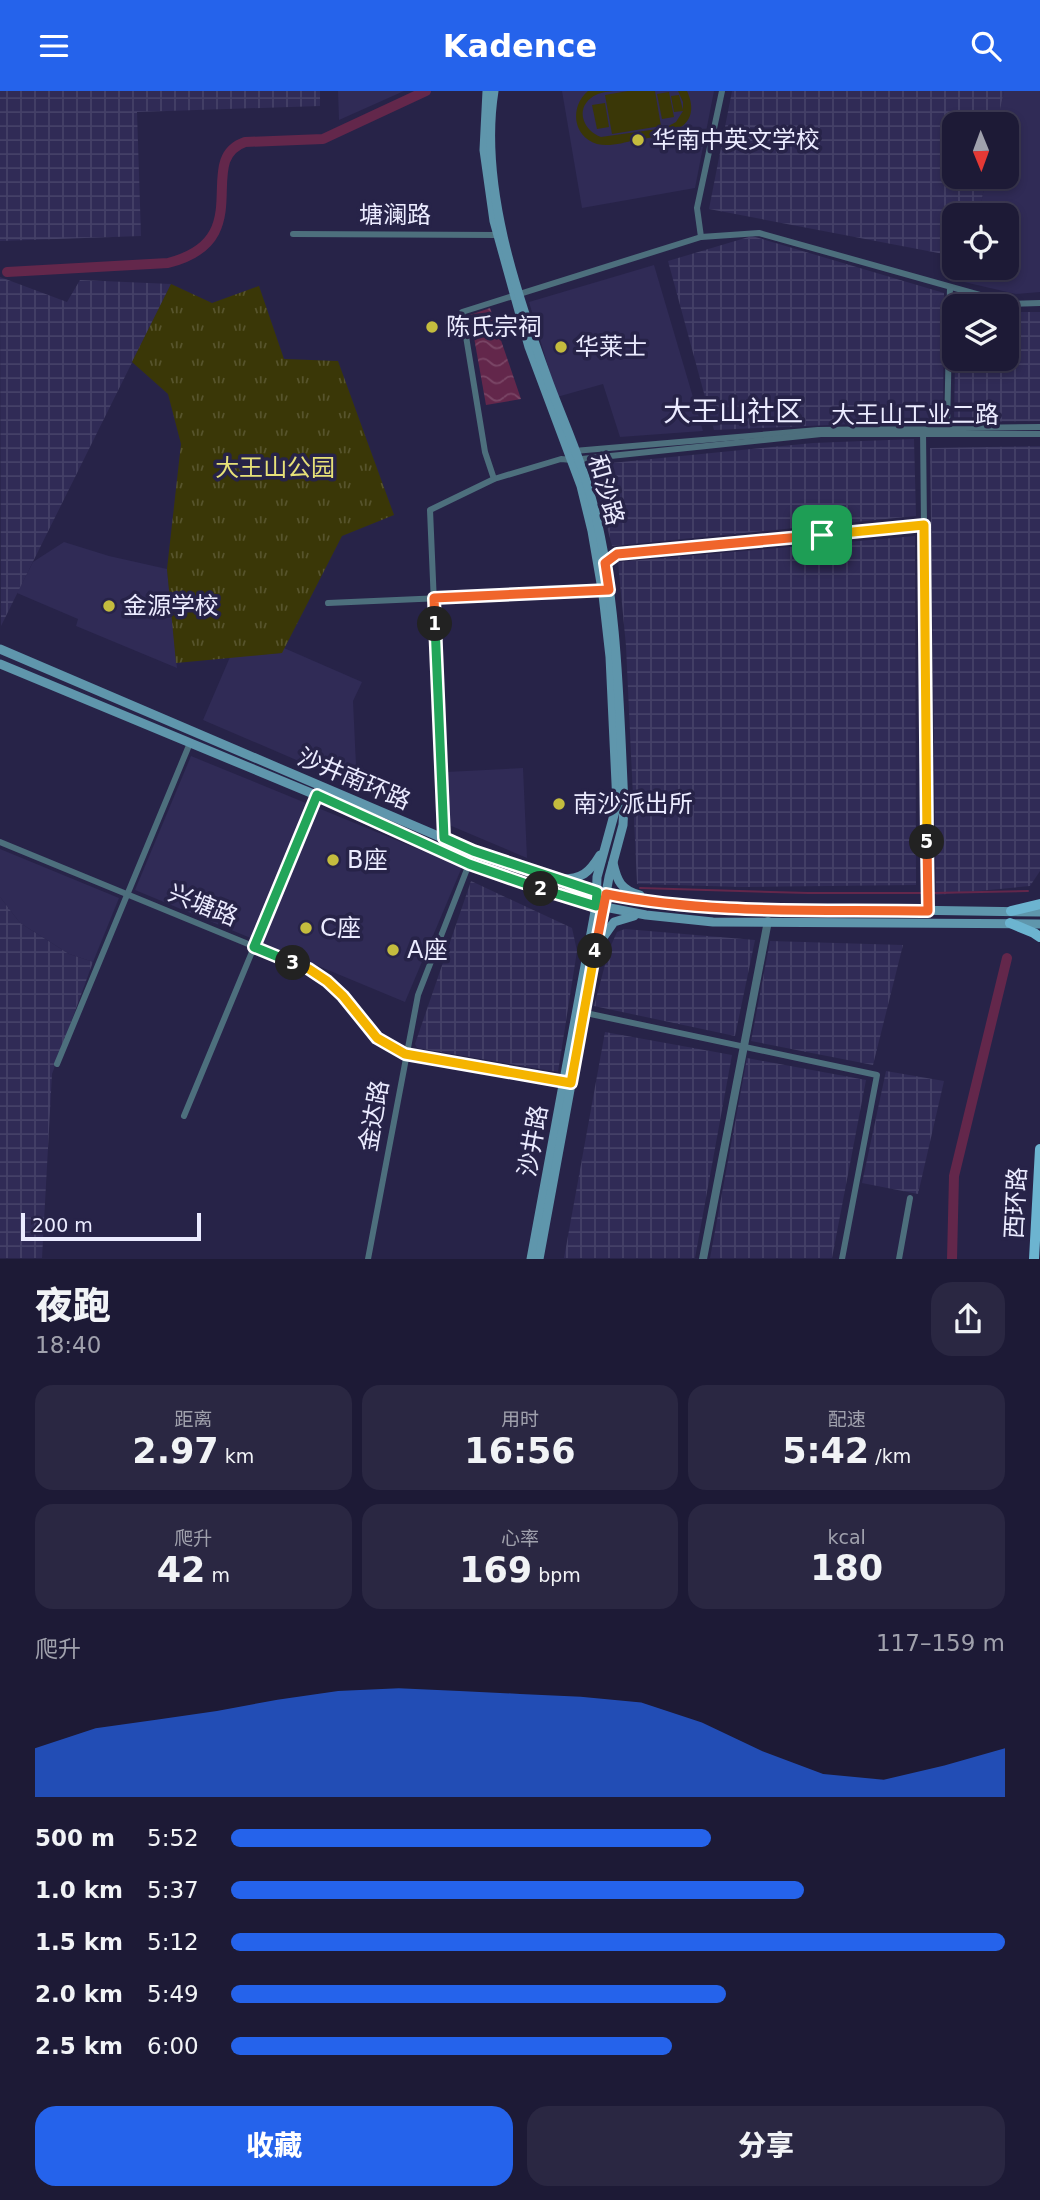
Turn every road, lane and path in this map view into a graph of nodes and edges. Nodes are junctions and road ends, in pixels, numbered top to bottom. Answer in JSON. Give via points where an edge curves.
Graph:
{"nodes":[{"id":1,"x":487,"y":91,"type":"edge"},
{"id":2,"x":494,"y":91,"type":"edge"},
{"id":3,"x":722,"y":91,"type":"edge"},
{"id":4,"x":293,"y":234,"type":"dead end"},
{"id":5,"x":497,"y":235,"type":"junction"},
{"id":6,"x":701,"y":237,"type":"junction"},
{"id":7,"x":950,"y":287,"type":"junction"},
{"id":8,"x":517,"y":295,"type":"junction"},
{"id":9,"x":1040,"y":303,"type":"edge"},
{"id":10,"x":1040,"y":427,"type":"edge"},
{"id":11,"x":923,"y":431,"type":"junction"},
{"id":12,"x":947,"y":431,"type":"junction"},
{"id":13,"x":1040,"y":434,"type":"edge"},
{"id":14,"x":574,"y":455,"type":"junction"},
{"id":15,"x":494,"y":479,"type":"junction"},
{"id":16,"x":924,"y":525,"type":"junction"},
{"id":17,"x":605,"y":563,"type":"junction"},
{"id":18,"x":606,"y":591,"type":"junction"},
{"id":19,"x":434,"y":598,"type":"junction"},
{"id":20,"x":328,"y":603,"type":"dead end"},
{"id":21,"x":0,"y":649,"type":"edge"},
{"id":22,"x":3,"y":668,"type":"edge"},
{"id":23,"x":190,"y":743,"type":"junction"},
{"id":24,"x":317,"y":795,"type":"junction"},
{"id":25,"x":444,"y":838,"type":"junction"},
{"id":26,"x":0,"y":842,"type":"edge"},
{"id":27,"x":607,"y":842,"type":"junction"},
{"id":28,"x":613,"y":861,"type":"junction"},
{"id":29,"x":469,"y":864,"type":"junction"},
{"id":30,"x":555,"y":879,"type":"junction"},
{"id":31,"x":601,"y":893,"type":"junction"},
{"id":32,"x":127,"y":894,"type":"junction"},
{"id":33,"x":668,"y":904,"type":"junction"},
{"id":34,"x":1040,"y":904,"type":"edge"},
{"id":35,"x":600,"y":907,"type":"junction"},
{"id":36,"x":928,"y":911,"type":"junction"},
{"id":37,"x":1011,"y":911,"type":"junction"},
{"id":38,"x":1040,"y":912,"type":"edge"},
{"id":39,"x":646,"y":915,"type":"junction"},
{"id":40,"x":768,"y":922,"type":"junction"},
{"id":41,"x":1010,"y":923,"type":"junction"},
{"id":42,"x":1040,"y":924,"type":"edge"},
{"id":43,"x":1040,"y":937,"type":"edge"},
{"id":44,"x":254,"y":947,"type":"junction"},
{"id":45,"x":595,"y":949,"type":"junction"},
{"id":46,"x":580,"y":1012,"type":"junction"},
{"id":47,"x":744,"y":1047,"type":"junction"},
{"id":48,"x":405,"y":1054,"type":"junction"},
{"id":49,"x":57,"y":1064,"type":"dead end"},
{"id":50,"x":567,"y":1082,"type":"junction"},
{"id":51,"x":184,"y":1116,"type":"dead end"},
{"id":52,"x":1040,"y":1150,"type":"edge"},
{"id":53,"x":910,"y":1198,"type":"dead end"},
{"id":54,"x":368,"y":1258,"type":"edge"},
{"id":55,"x":531,"y":1258,"type":"edge"},
{"id":56,"x":539,"y":1258,"type":"edge"},
{"id":57,"x":703,"y":1258,"type":"edge"},
{"id":58,"x":842,"y":1258,"type":"edge"},
{"id":59,"x":899,"y":1258,"type":"edge"},
{"id":60,"x":1034,"y":1258,"type":"edge"}],
"edges":[{"from":1,"to":5,"type":"main road","name":"和沙路","via":[[484,150]]},
{"from":2,"to":8,"type":"main road","name":"和沙路","via":[[495,185]]},
{"from":3,"to":6,"type":"street","via":[[697,208]]},
{"from":4,"to":5,"type":"street","name":"塘澜路"},
{"from":5,"to":8,"type":"main road","name":"和沙路"},
{"from":6,"to":7,"type":"street","via":[[759,233]]},
{"from":6,"to":8,"type":"street"},
{"from":7,"to":9,"type":"street","via":[[1012,304]]},
{"from":7,"to":12,"type":"street"},
{"from":8,"to":14,"type":"main road","name":"和沙路"},
{"from":8,"to":15,"type":"street","via":[[462,312],[485,452]]},
{"from":10,"to":12,"type":"street","name":"大王山工业二路"},
{"from":11,"to":12,"type":"street","name":"大王山工业二路"},
{"from":11,"to":14,"type":"street","name":"大王山工业二路","via":[[821,434]]},
{"from":11,"to":16,"type":"street"},
{"from":12,"to":13,"type":"street","name":"大王山工业二路"},
{"from":14,"to":15,"type":"street"},
{"from":14,"to":17,"type":"main road","name":"和沙路","via":[[593,504]]},
{"from":14,"to":18,"type":"main road","name":"和沙路"},
{"from":15,"to":19,"type":"street","via":[[430,510]]},
{"from":16,"to":17,"type":"street","via":[[617,554]]},
{"from":16,"to":36,"type":"street"},
{"from":17,"to":18,"type":"main road","name":"和沙路"},
{"from":18,"to":19,"type":"street"},
{"from":18,"to":27,"type":"main road","name":"和沙路","via":[[617,804]]},
{"from":18,"to":28,"type":"main road","name":"和沙路","via":[[617,657],[624,804]]},
{"from":19,"to":20,"type":"street"},
{"from":19,"to":25,"type":"street"},
{"from":21,"to":25,"type":"main road","name":"沙井南环路"},
{"from":22,"to":23,"type":"main road","name":"沙井南环路"},
{"from":23,"to":24,"type":"main road","name":"沙井南环路"},
{"from":23,"to":32,"type":"street"},
{"from":24,"to":29,"type":"main road","name":"沙井南环路"},
{"from":24,"to":44,"type":"street"},
{"from":25,"to":30,"type":"main road","name":"沙井南环路"},
{"from":26,"to":32,"type":"street","name":"兴塘路"},
{"from":27,"to":30,"type":"main road","via":[[588,873]]},
{"from":27,"to":31,"type":"main road","name":"和沙路","via":[[597,877]]},
{"from":28,"to":31,"type":"main road","name":"和沙路"},
{"from":28,"to":33,"type":"main road","via":[[618,881],[626,890]]},
{"from":29,"to":35,"type":"main road","name":"沙井南环路"},
{"from":29,"to":48,"type":"street","name":"金达路","via":[[418,995]]},
{"from":30,"to":31,"type":"main road","name":"沙井南环路"},
{"from":31,"to":33,"type":"main road","name":"沙井南环路"},
{"from":31,"to":35,"type":"main road","name":"和沙路"},
{"from":32,"to":44,"type":"street","name":"兴塘路"},
{"from":32,"to":49,"type":"street"},
{"from":33,"to":36,"type":"main road","name":"沙井南环路"},
{"from":34,"to":37,"type":"main road"},
{"from":35,"to":39,"type":"main road","name":"沙井南环路"},
{"from":35,"to":45,"type":"main road","name":"沙井路"},
{"from":35,"to":46,"type":"main road","name":"沙井路"},
{"from":36,"to":37,"type":"main road","name":"沙井南环路"},
{"from":37,"to":38,"type":"main road","name":"沙井南环路"},
{"from":39,"to":40,"type":"main road","name":"沙井南环路"},
{"from":39,"to":45,"type":"main road","via":[[614,922]]},
{"from":40,"to":41,"type":"main road","name":"沙井南环路"},
{"from":40,"to":47,"type":"street"},
{"from":41,"to":42,"type":"main road","name":"沙井南环路"},
{"from":41,"to":43,"type":"main road"},
{"from":44,"to":48,"type":"street","name":"兴塘路","via":[[327,981],[377,1038]]},
{"from":44,"to":51,"type":"street"},
{"from":45,"to":46,"type":"main road","name":"沙井路"},
{"from":46,"to":47,"type":"street"},
{"from":46,"to":50,"type":"main road","name":"沙井路"},
{"from":47,"to":57,"type":"street"},
{"from":47,"to":58,"type":"street","via":[[877,1075]]},
{"from":48,"to":50,"type":"street","name":"兴塘路"},
{"from":48,"to":54,"type":"street","name":"金达路"},
{"from":50,"to":55,"type":"main road","name":"沙井路"},
{"from":50,"to":56,"type":"main road","name":"沙井路"},
{"from":52,"to":60,"type":"main road","name":"西环路"},
{"from":53,"to":59,"type":"street"}]}
